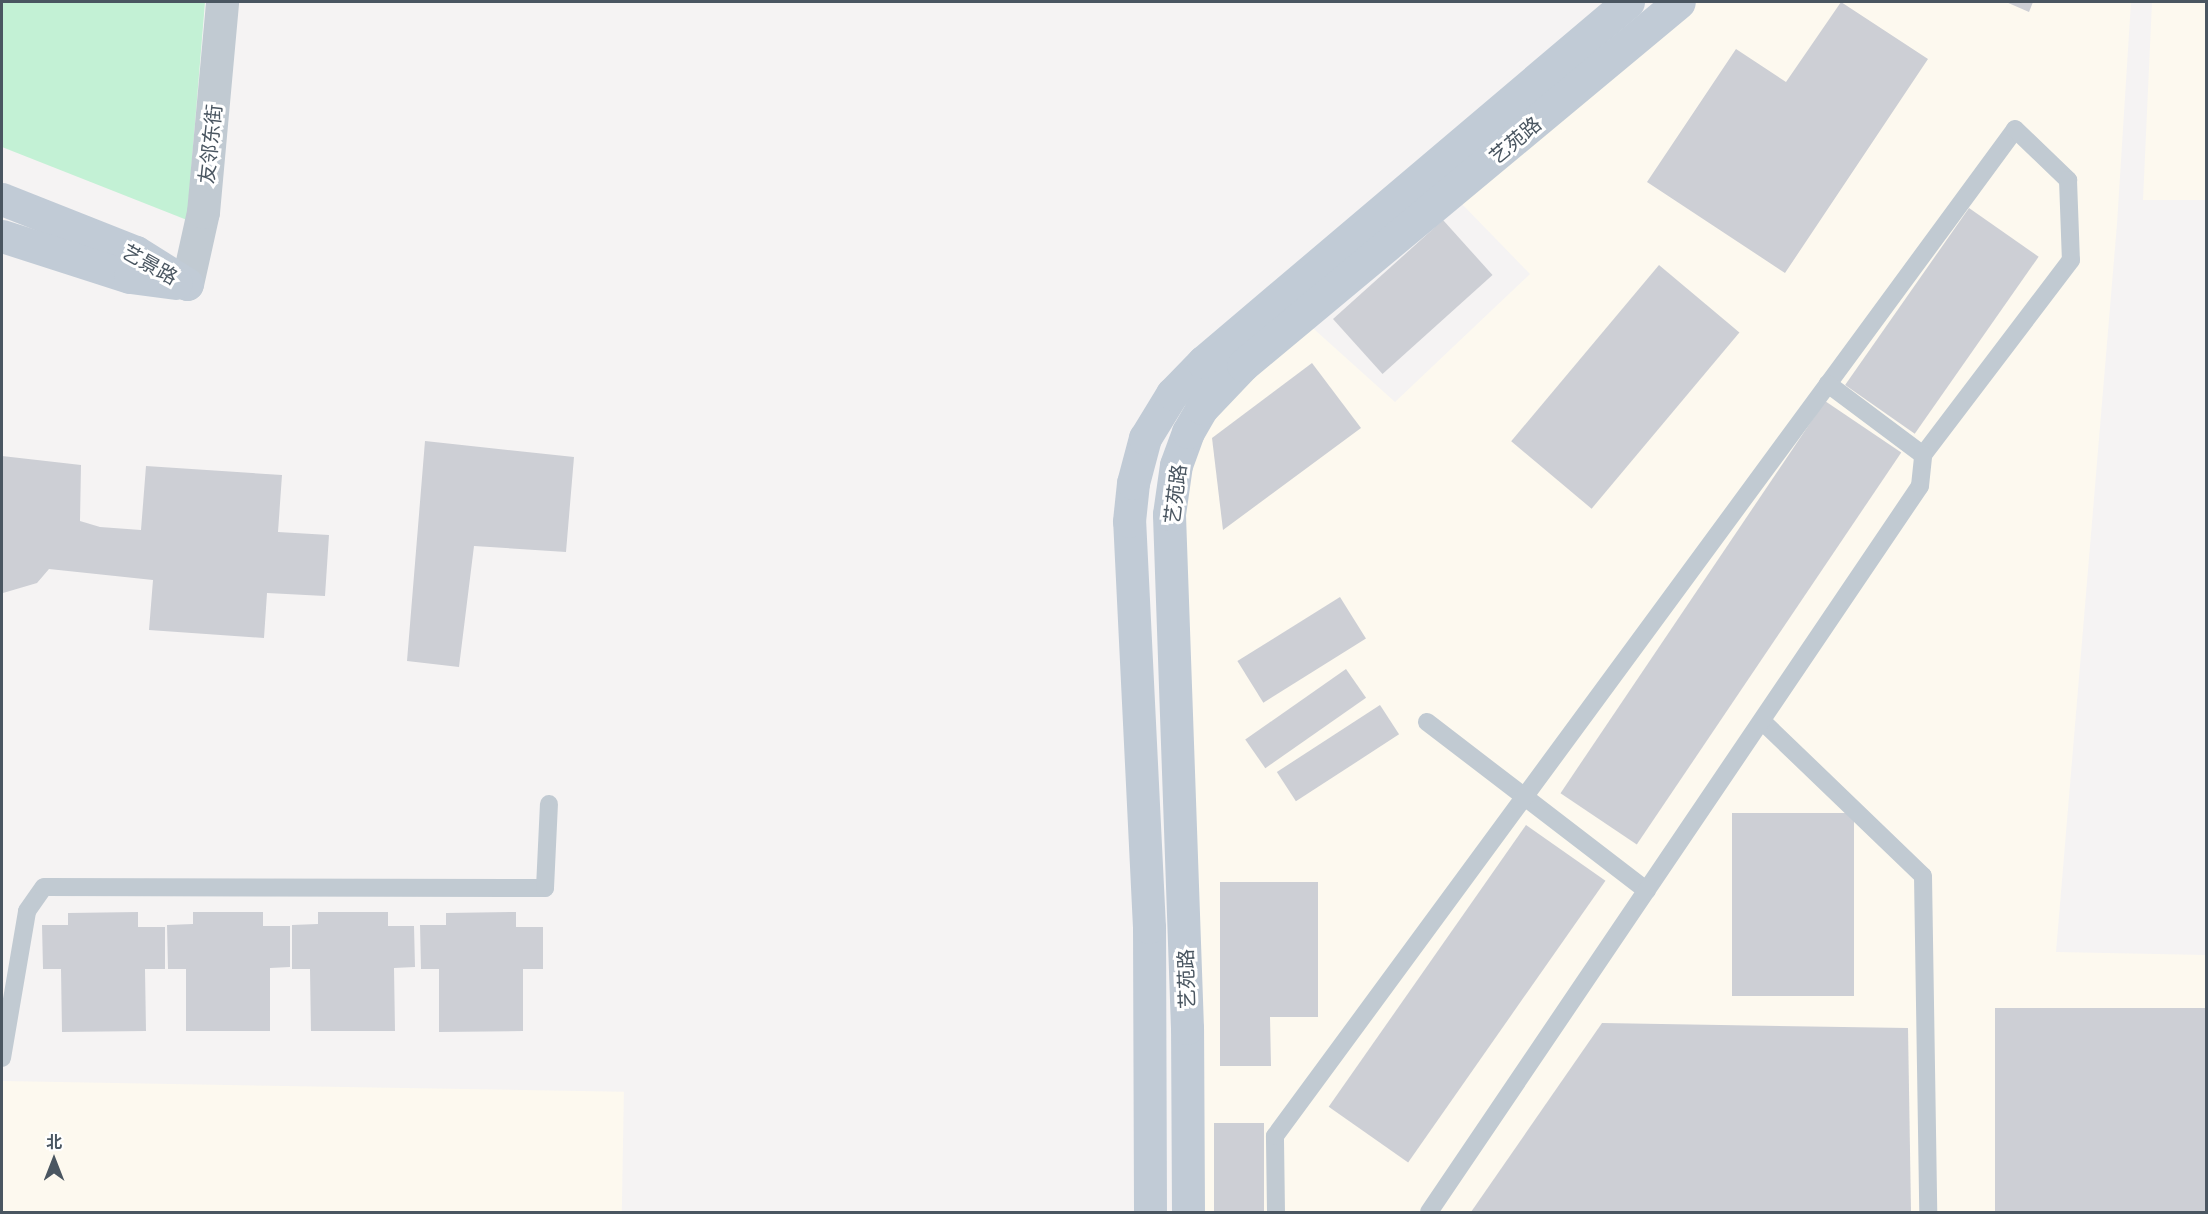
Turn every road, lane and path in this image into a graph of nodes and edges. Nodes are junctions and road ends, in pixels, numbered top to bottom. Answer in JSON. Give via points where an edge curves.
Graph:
{"nodes":[{"id":1,"x":222,"y":2,"type":"edge"},
{"id":2,"x":1628,"y":2,"type":"edge"},
{"id":3,"x":1679,"y":2,"type":"edge"},
{"id":4,"x":2,"y":200,"type":"edge"},
{"id":5,"x":2,"y":236,"type":"edge"},
{"id":6,"x":187,"y":284,"type":"junction"},
{"id":7,"x":1828,"y":384,"type":"junction"},
{"id":8,"x":1923,"y":455,"type":"junction"},
{"id":9,"x":1762,"y":720,"type":"junction"},
{"id":10,"x":1426,"y":722,"type":"dead end"},
{"id":11,"x":1524,"y":798,"type":"junction"},
{"id":12,"x":549,"y":804,"type":"dead end"},
{"id":13,"x":1647,"y":891,"type":"junction"},
{"id":14,"x":2,"y":1058,"type":"edge"},
{"id":15,"x":1150,"y":1212,"type":"edge"},
{"id":16,"x":1188,"y":1212,"type":"edge"},
{"id":17,"x":1276,"y":1212,"type":"edge"},
{"id":18,"x":1429,"y":1212,"type":"edge"},
{"id":19,"x":1928,"y":1212,"type":"edge"}],
"edges":[{"from":1,"to":6,"type":"street","name":"友邻东街","via":[[203,212]]},
{"from":2,"to":15,"type":"street","name":"艺苑路","via":[[1203,362],[1172,394],[1145,438],[1133,483],[1129,521],[1149,927]]},
{"from":3,"to":16,"type":"street","name":"艺苑路","via":[[1243,365],[1202,408],[1188,432],[1176,465],[1169,514],[1186,1005]]},
{"from":4,"to":6,"type":"street","name":"艺景路","via":[[136,252]]},
{"from":5,"to":6,"type":"street","name":"艺景路","via":[[130,277]]},
{"from":7,"to":8,"type":"lane"},
{"from":7,"to":8,"type":"lane","via":[[2015,129],[2068,180],[2071,260]]},
{"from":7,"to":11,"type":"lane"},
{"from":8,"to":9,"type":"lane","via":[[1920,486]]},
{"from":9,"to":13,"type":"lane"},
{"from":9,"to":19,"type":"lane","via":[[1923,876]]},
{"from":10,"to":11,"type":"lane"},
{"from":11,"to":13,"type":"lane"},
{"from":11,"to":17,"type":"lane","via":[[1275,1136]]},
{"from":12,"to":14,"type":"lane","via":[[545,888],[44,887],[27,911]]},
{"from":13,"to":18,"type":"lane"}]}
